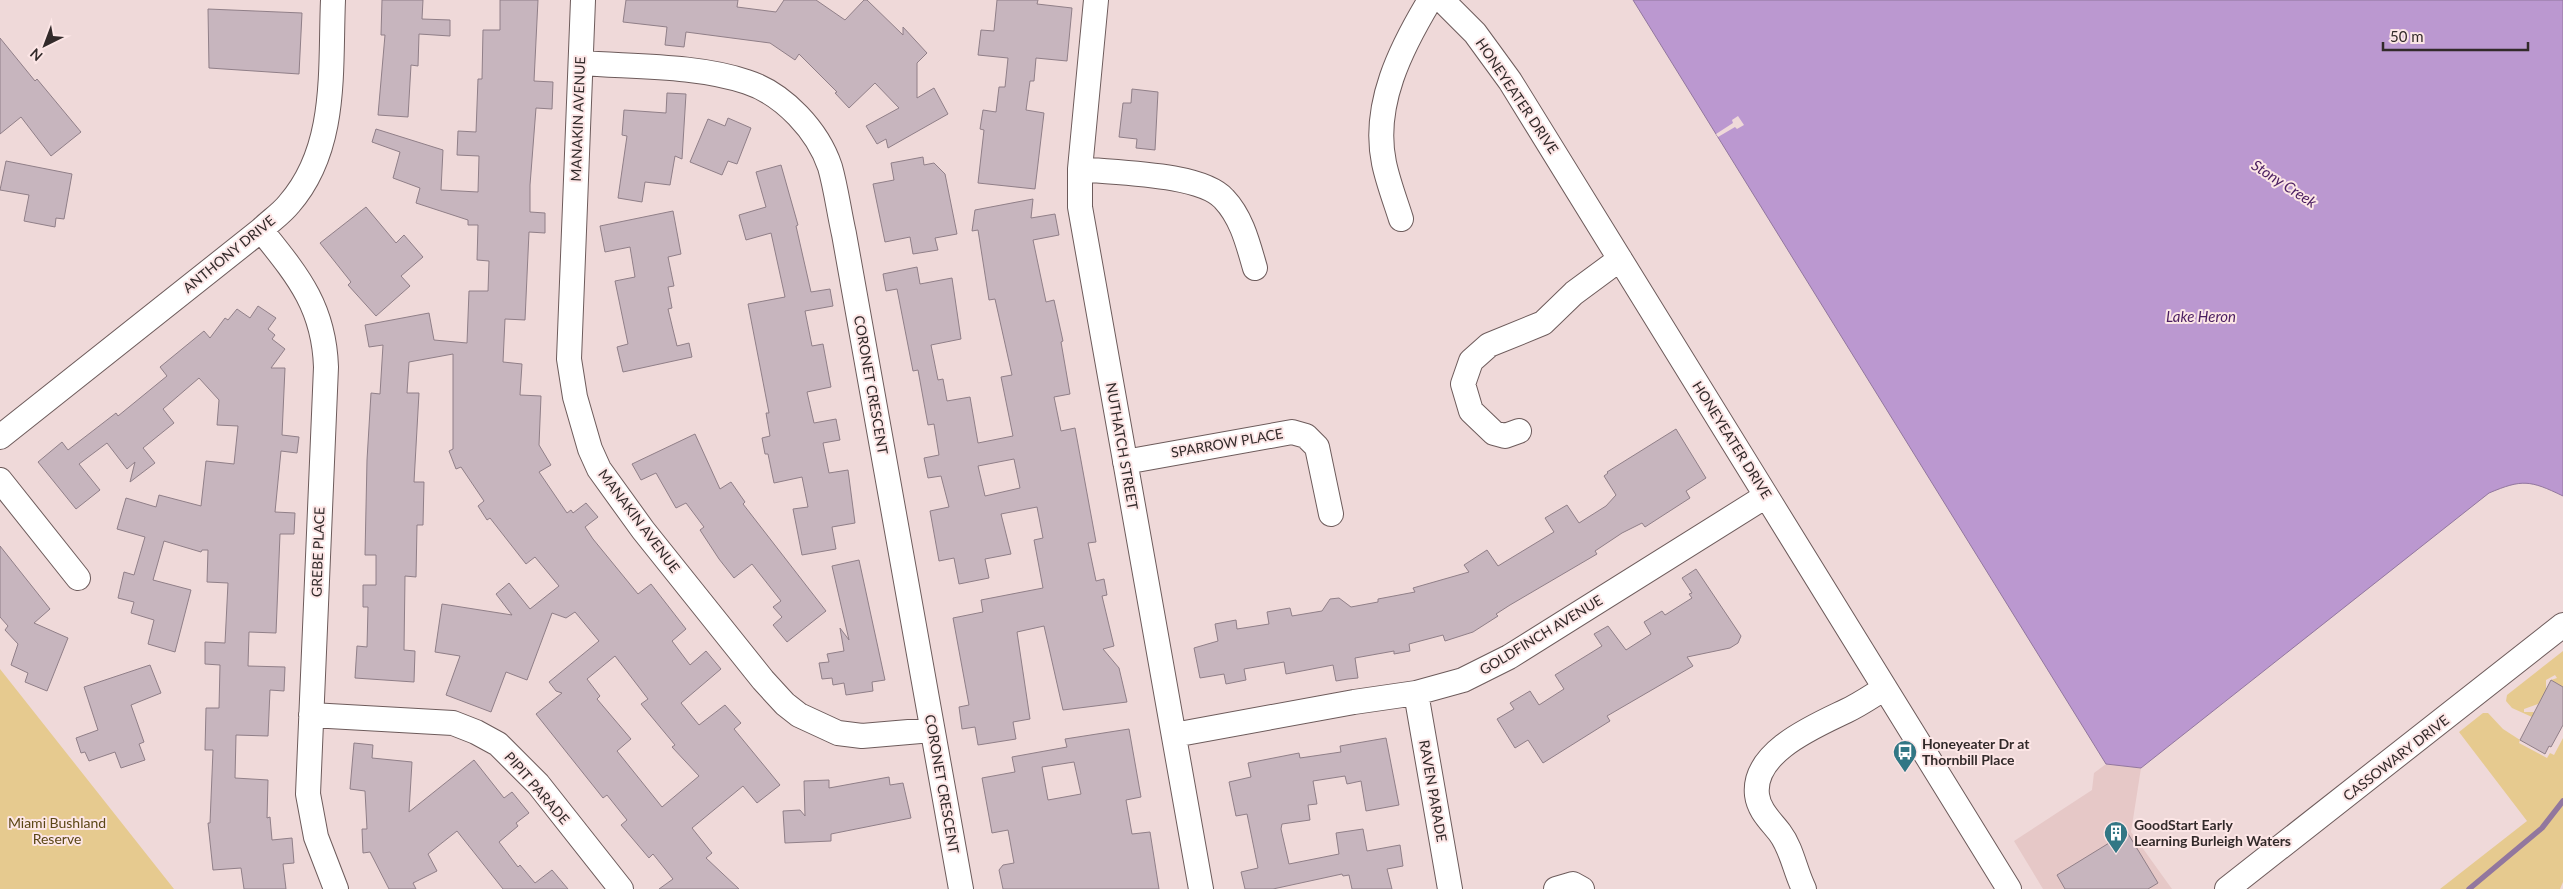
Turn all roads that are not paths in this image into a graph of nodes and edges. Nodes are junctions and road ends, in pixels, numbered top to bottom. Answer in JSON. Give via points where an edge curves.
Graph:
{"nodes":[{"id":1,"x":333,"y":0,"type":"edge"},
{"id":2,"x":583,"y":0,"type":"edge"},
{"id":3,"x":1096,"y":0,"type":"edge"},
{"id":4,"x":1430,"y":0,"type":"edge"},
{"id":5,"x":1442,"y":0,"type":"edge"},
{"id":6,"x":581,"y":63,"type":"junction"},
{"id":7,"x":1080,"y":169,"type":"junction"},
{"id":8,"x":1402,"y":219,"type":"dead end"},
{"id":9,"x":261,"y":230,"type":"junction"},
{"id":10,"x":1620,"y":259,"type":"junction"},
{"id":11,"x":1255,"y":268,"type":"dead end"},
{"id":12,"x":1519,"y":431,"type":"dead end"},
{"id":13,"x":0,"y":437,"type":"edge"},
{"id":14,"x":1125,"y":462,"type":"junction"},
{"id":15,"x":0,"y":480,"type":"edge"},
{"id":16,"x":1766,"y":496,"type":"junction"},
{"id":17,"x":1331,"y":514,"type":"dead end"},
{"id":18,"x":78,"y":578,"type":"dead end"},
{"id":19,"x":2563,"y":625,"type":"edge"},
{"id":20,"x":1885,"y":688,"type":"junction"},
{"id":21,"x":1416,"y":693,"type":"junction"},
{"id":22,"x":311,"y":715,"type":"junction"},
{"id":23,"x":932,"y":730,"type":"junction"},
{"id":24,"x":1174,"y":734,"type":"junction"},
{"id":25,"x":336,"y":889,"type":"edge"},
{"id":26,"x":621,"y":889,"type":"edge"},
{"id":27,"x":961,"y":889,"type":"edge"},
{"id":28,"x":1201,"y":889,"type":"edge"},
{"id":29,"x":1450,"y":889,"type":"edge"},
{"id":30,"x":1556,"y":889,"type":"edge"},
{"id":31,"x":1582,"y":889,"type":"edge"},
{"id":32,"x":1804,"y":889,"type":"edge"},
{"id":33,"x":2008,"y":889,"type":"edge"},
{"id":34,"x":2227,"y":889,"type":"edge"}],
"edges":[{"from":1,"to":9,"type":"street","name":"ANTHONY DRIVE","via":[[328,109],[323,144],[302,188],[289,205]]},
{"from":2,"to":6,"type":"street","name":"MANAKIN AVENUE"},
{"from":3,"to":7,"type":"street","name":"NUTHATCH STREET"},
{"from":4,"to":8,"type":"street","via":[[1403,49],[1386,99],[1384,162]]},
{"from":5,"to":10,"type":"street","name":"HONEYEATER DRIVE","via":[[1475,33],[1499,64]]},
{"from":6,"to":23,"type":"street","name":"CORONET CRESCENT","via":[[717,74],[749,82],[790,108],[820,146],[829,166],[844,234]]},
{"from":6,"to":23,"type":"street","name":"MANAKIN AVENUE","via":[[569,359],[590,449],[599,469],[643,530],[763,680],[799,715],[838,732],[862,736]]},
{"from":7,"to":11,"type":"street","via":[[1183,180],[1215,192],[1224,198],[1245,233]]},
{"from":7,"to":14,"type":"street","name":"NUTHATCH STREET","via":[[1080,207]]},
{"from":9,"to":13,"type":"street","name":"ANTHONY DRIVE"},
{"from":9,"to":22,"type":"street","name":"GREBE PLACE","via":[[308,292],[325,342]]},
{"from":10,"to":12,"type":"street","via":[[1574,293],[1543,324],[1489,345],[1471,361],[1463,384],[1471,411],[1494,433],[1506,436]]},
{"from":10,"to":16,"type":"street","name":"HONEYEATER DRIVE"},
{"from":14,"to":17,"type":"street","name":"SPARROW PLACE","via":[[1292,432],[1306,436],[1317,447]]},
{"from":14,"to":24,"type":"street","name":"NUTHATCH STREET"},
{"from":15,"to":18,"type":"street"},
{"from":16,"to":20,"type":"street","name":"HONEYEATER DRIVE"},
{"from":16,"to":21,"type":"street","name":"GOLDFINCH AVENUE","via":[[1499,662],[1464,680]]},
{"from":19,"to":34,"type":"street","name":"CASSOWARY DRIVE"},
{"from":20,"to":32,"type":"street","via":[[1793,739],[1772,757],[1756,785],[1761,808],[1782,834]]},
{"from":20,"to":33,"type":"street","name":"HONEYEATER DRIVE"},
{"from":21,"to":24,"type":"street","name":"GOLDFINCH AVENUE"},
{"from":21,"to":29,"type":"street","name":"RAVEN PARADE"},
{"from":22,"to":25,"type":"street","name":"GREBE PLACE","via":[[308,794],[316,836]]},
{"from":22,"to":26,"type":"street","name":"PIPIT PARADE","via":[[452,723],[498,744],[538,784]]},
{"from":23,"to":27,"type":"street","name":"CORONET CRESCENT"},
{"from":24,"to":28,"type":"street","name":"NUTHATCH STREET"},
{"from":30,"to":31,"type":"street","via":[[1573,884]]}]}
